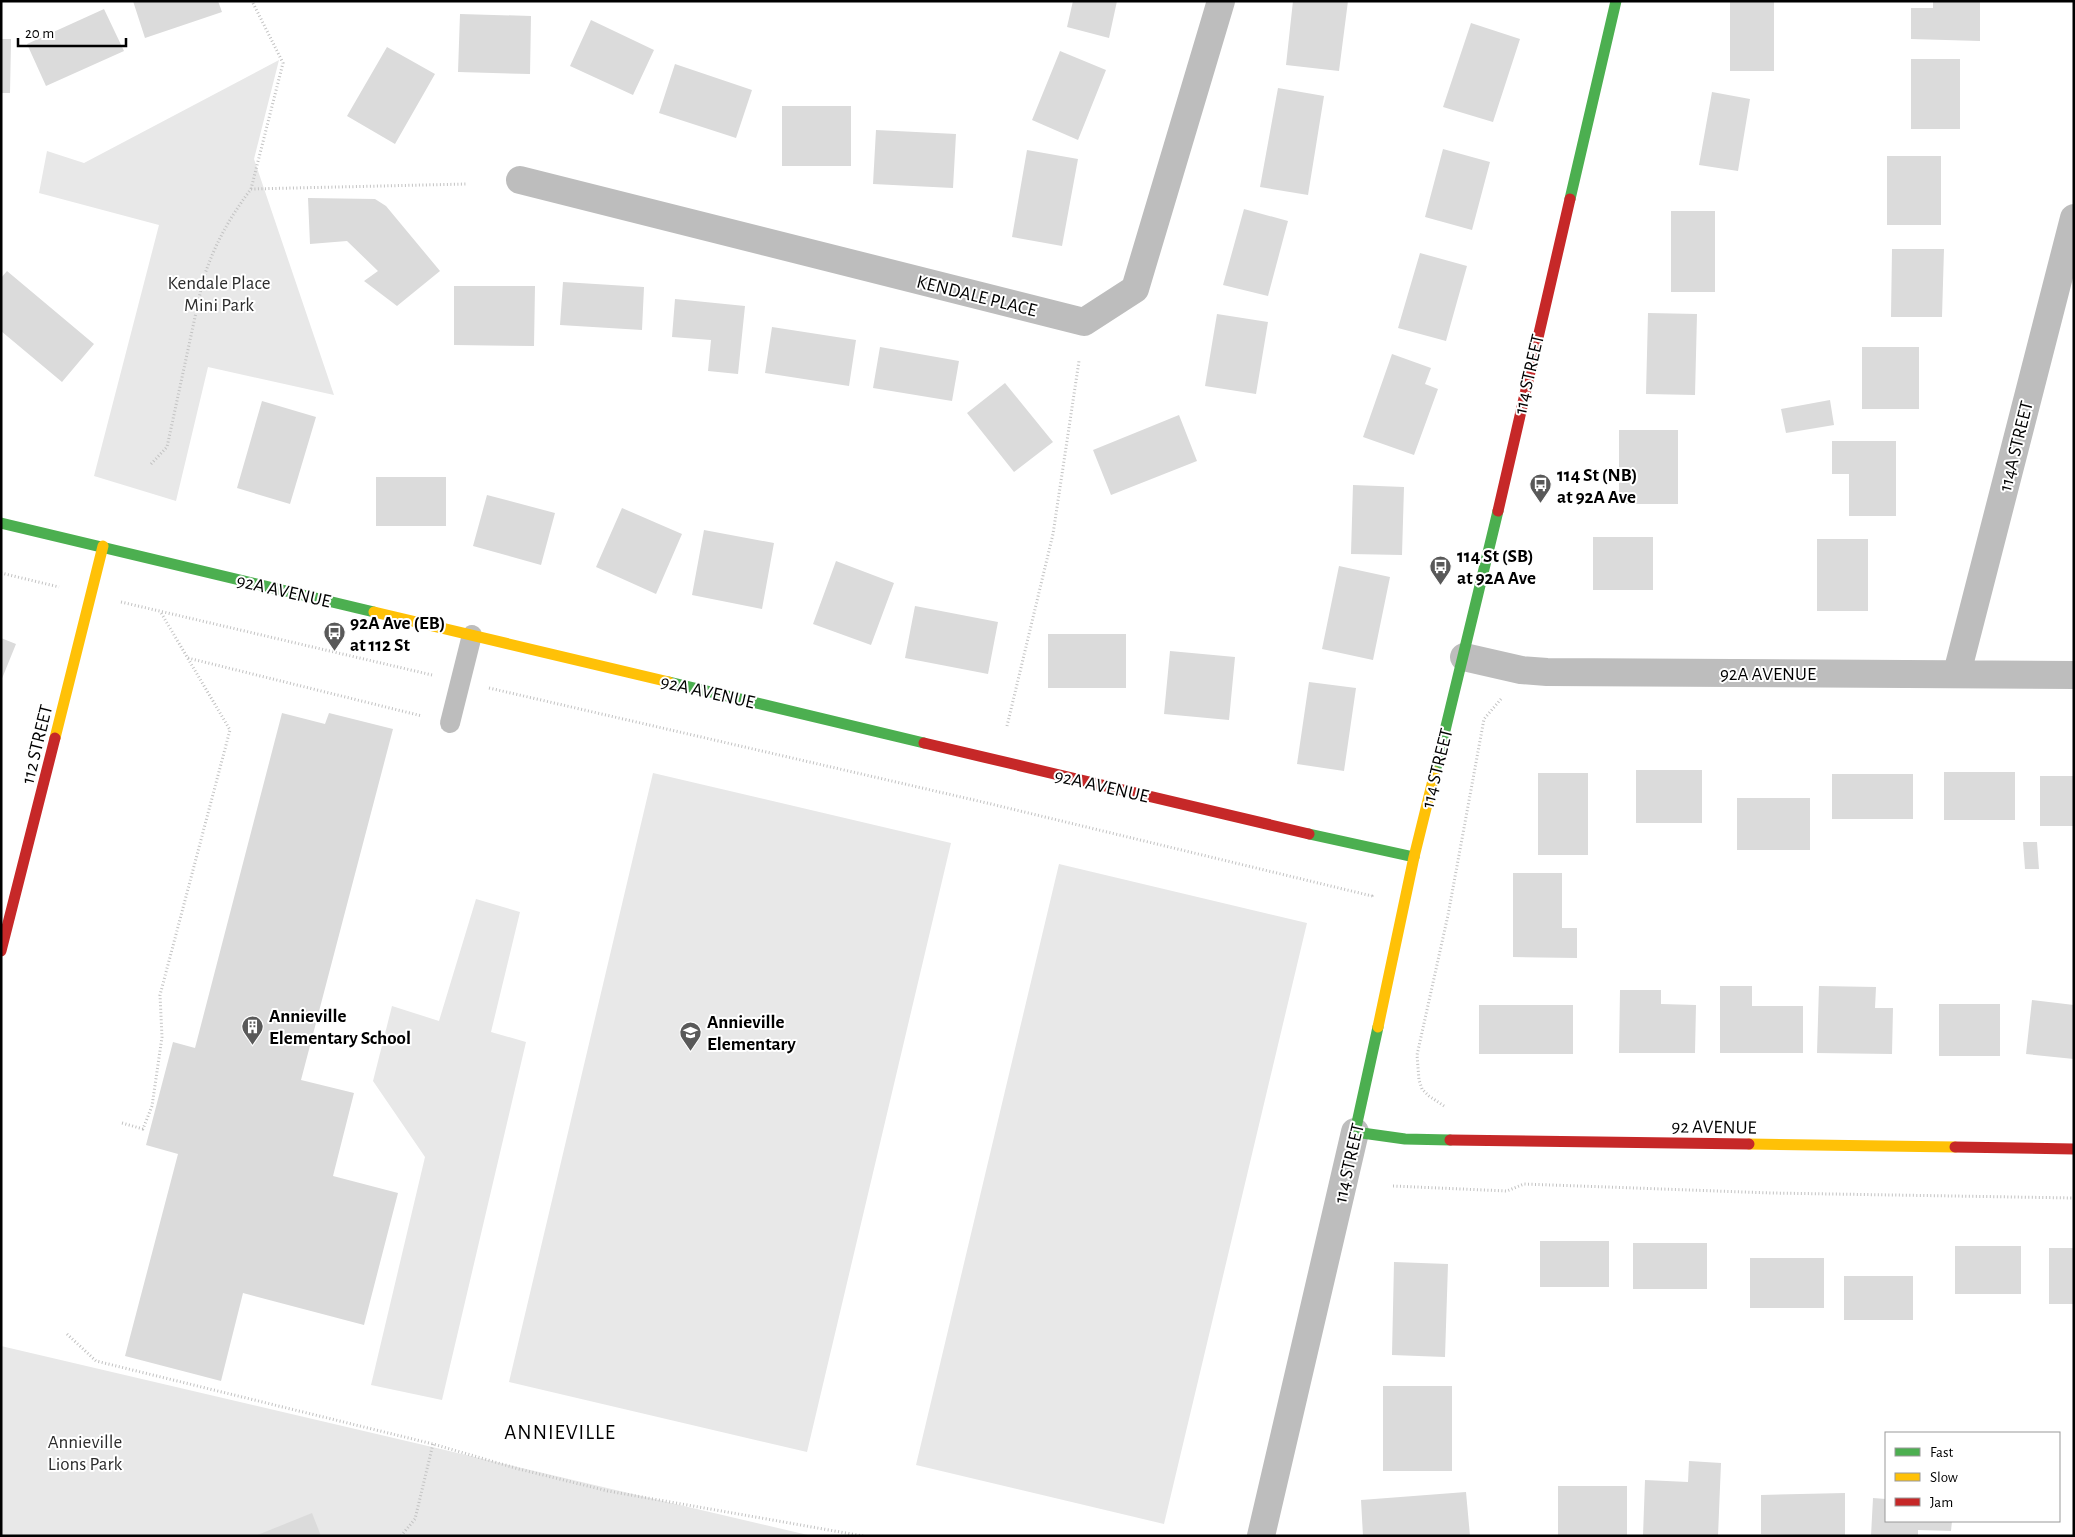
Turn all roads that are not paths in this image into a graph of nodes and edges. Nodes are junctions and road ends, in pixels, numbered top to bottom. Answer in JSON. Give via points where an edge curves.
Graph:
{"nodes":[{"id":1,"x":1221,"y":1,"type":"edge"},
{"id":2,"x":1616,"y":1,"type":"edge"},
{"id":3,"x":520,"y":180,"type":"dead end"},
{"id":4,"x":2073,"y":222,"type":"edge"},
{"id":5,"x":1,"y":523,"type":"edge"},
{"id":6,"x":104,"y":546,"type":"junction"},
{"id":7,"x":472,"y":635,"type":"junction"},
{"id":8,"x":1464,"y":657,"type":"junction"},
{"id":9,"x":1956,"y":673,"type":"junction"},
{"id":10,"x":2074,"y":675,"type":"edge"},
{"id":11,"x":450,"y":723,"type":"road end"},
{"id":12,"x":1414,"y":857,"type":"junction"},
{"id":13,"x":1,"y":951,"type":"edge"},
{"id":14,"x":1355,"y":1132,"type":"junction"},
{"id":15,"x":2074,"y":1150,"type":"edge"},
{"id":16,"x":1260,"y":1536,"type":"edge"}],
"edges":[{"from":1,"to":3,"type":"street","name":"KENDALE PLACE","via":[[1135,289],[1084,322]]},
{"from":2,"to":8,"type":"street","name":"114 STREET"},
{"from":4,"to":9,"type":"street","name":"114A STREET"},
{"from":5,"to":6,"type":"street","name":"92A AVENUE"},
{"from":6,"to":7,"type":"street","name":"92A AVENUE"},
{"from":6,"to":13,"type":"street","name":"112 STREET"},
{"from":7,"to":11,"type":"lane"},
{"from":7,"to":12,"type":"street","name":"92A AVENUE"},
{"from":8,"to":9,"type":"street","name":"92A AVENUE","via":[[1521,670],[1547,672]]},
{"from":8,"to":12,"type":"street","name":"114 STREET"},
{"from":9,"to":10,"type":"street","name":"92A AVENUE"},
{"from":12,"to":14,"type":"street","name":"114 STREET"},
{"from":14,"to":15,"type":"street","name":"92 AVENUE","via":[[1405,1139]]},
{"from":14,"to":16,"type":"street","name":"114 STREET"}]}
